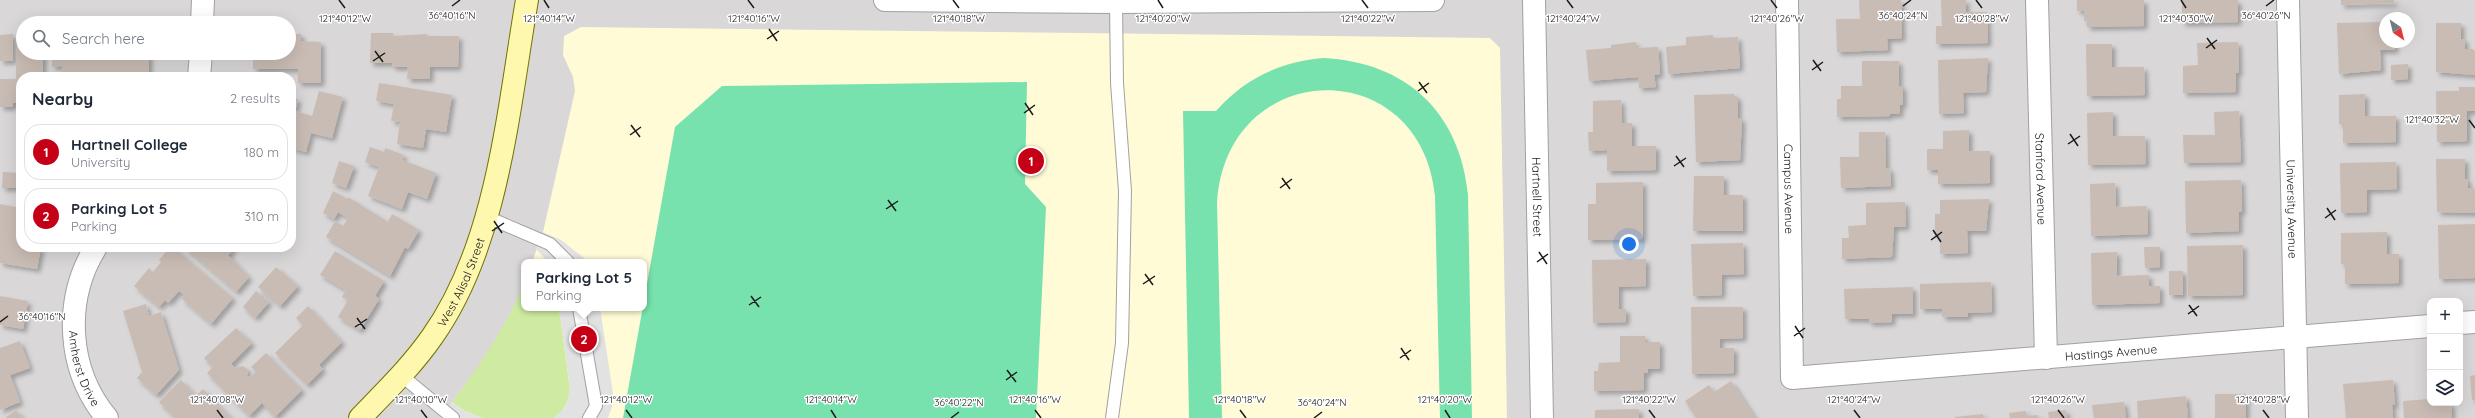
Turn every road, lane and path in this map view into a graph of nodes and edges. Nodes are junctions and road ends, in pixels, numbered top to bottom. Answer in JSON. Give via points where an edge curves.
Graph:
{"nodes":[{"id":1,"x":202,"y":0,"type":"edge"},
{"id":2,"x":527,"y":0,"type":"edge"},
{"id":3,"x":885,"y":0,"type":"edge"},
{"id":4,"x":1433,"y":0,"type":"edge"},
{"id":5,"x":1534,"y":0,"type":"edge"},
{"id":6,"x":1787,"y":0,"type":"edge"},
{"id":7,"x":2037,"y":0,"type":"edge"},
{"id":8,"x":2288,"y":0,"type":"edge"},
{"id":9,"x":1116,"y":2,"type":"junction"},
{"id":10,"x":202,"y":16,"type":"edge"},
{"id":11,"x":200,"y":60,"type":"edge"},
{"id":12,"x":199,"y":72,"type":"edge"},
{"id":13,"x":487,"y":217,"type":"junction"},
{"id":14,"x":93,"y":252,"type":"edge"},
{"id":15,"x":565,"y":259,"type":"edge"},
{"id":16,"x":580,"y":311,"type":"edge"},
{"id":17,"x":2475,"y":322,"type":"edge"},
{"id":18,"x":2463,"y":323,"type":"edge"},
{"id":19,"x":2427,"y":326,"type":"edge"},
{"id":20,"x":2296,"y":338,"type":"junction"},
{"id":21,"x":2046,"y":358,"type":"junction"},
{"id":22,"x":402,"y":376,"type":"junction"},
{"id":23,"x":1792,"y":378,"type":"joint"},
{"id":24,"x":107,"y":418,"type":"edge"},
{"id":25,"x":360,"y":418,"type":"edge"},
{"id":26,"x":453,"y":418,"type":"edge"},
{"id":27,"x":589,"y":418,"type":"edge"},
{"id":28,"x":1112,"y":418,"type":"edge"},
{"id":29,"x":1542,"y":418,"type":"edge"},
{"id":30,"x":2297,"y":418,"type":"edge"}],
"edges":[{"from":1,"to":10,"type":"street"},
{"from":2,"to":13,"type":"main road","name":"West Alisal Street","via":[[498,172]]},
{"from":3,"to":9,"type":"street"},
{"from":4,"to":9,"type":"street"},
{"from":5,"to":29,"type":"street","name":"Hartnell Street"},
{"from":6,"to":23,"type":"street","name":"Campus Avenue"},
{"from":7,"to":21,"type":"street","name":"Stanford Avenue"},
{"from":8,"to":20,"type":"street","name":"University Avenue"},
{"from":9,"to":28,"type":"lane","via":[[1117,83],[1125,191],[1122,343]]},
{"from":11,"to":12,"type":"street"},
{"from":13,"to":15,"type":"lane","via":[[550,244]]},
{"from":13,"to":22,"type":"main road","name":"West Alisal Street","via":[[456,297],[432,336]]},
{"from":14,"to":24,"type":"street","name":"Amherst Drive","via":[[81,279],[74,313],[74,339],[84,382]]},
{"from":16,"to":27,"type":"lane","via":[[596,406]]},
{"from":17,"to":18,"type":"street"},
{"from":19,"to":20,"type":"street","name":"Hastings Avenue"},
{"from":20,"to":21,"type":"street","name":"Hastings Avenue"},
{"from":20,"to":30,"type":"street","name":"University Avenue"},
{"from":21,"to":23,"type":"street","name":"Hastings Avenue"},
{"from":22,"to":25,"type":"main road","name":"West Alisal Street"},
{"from":22,"to":26,"type":"lane"}]}
